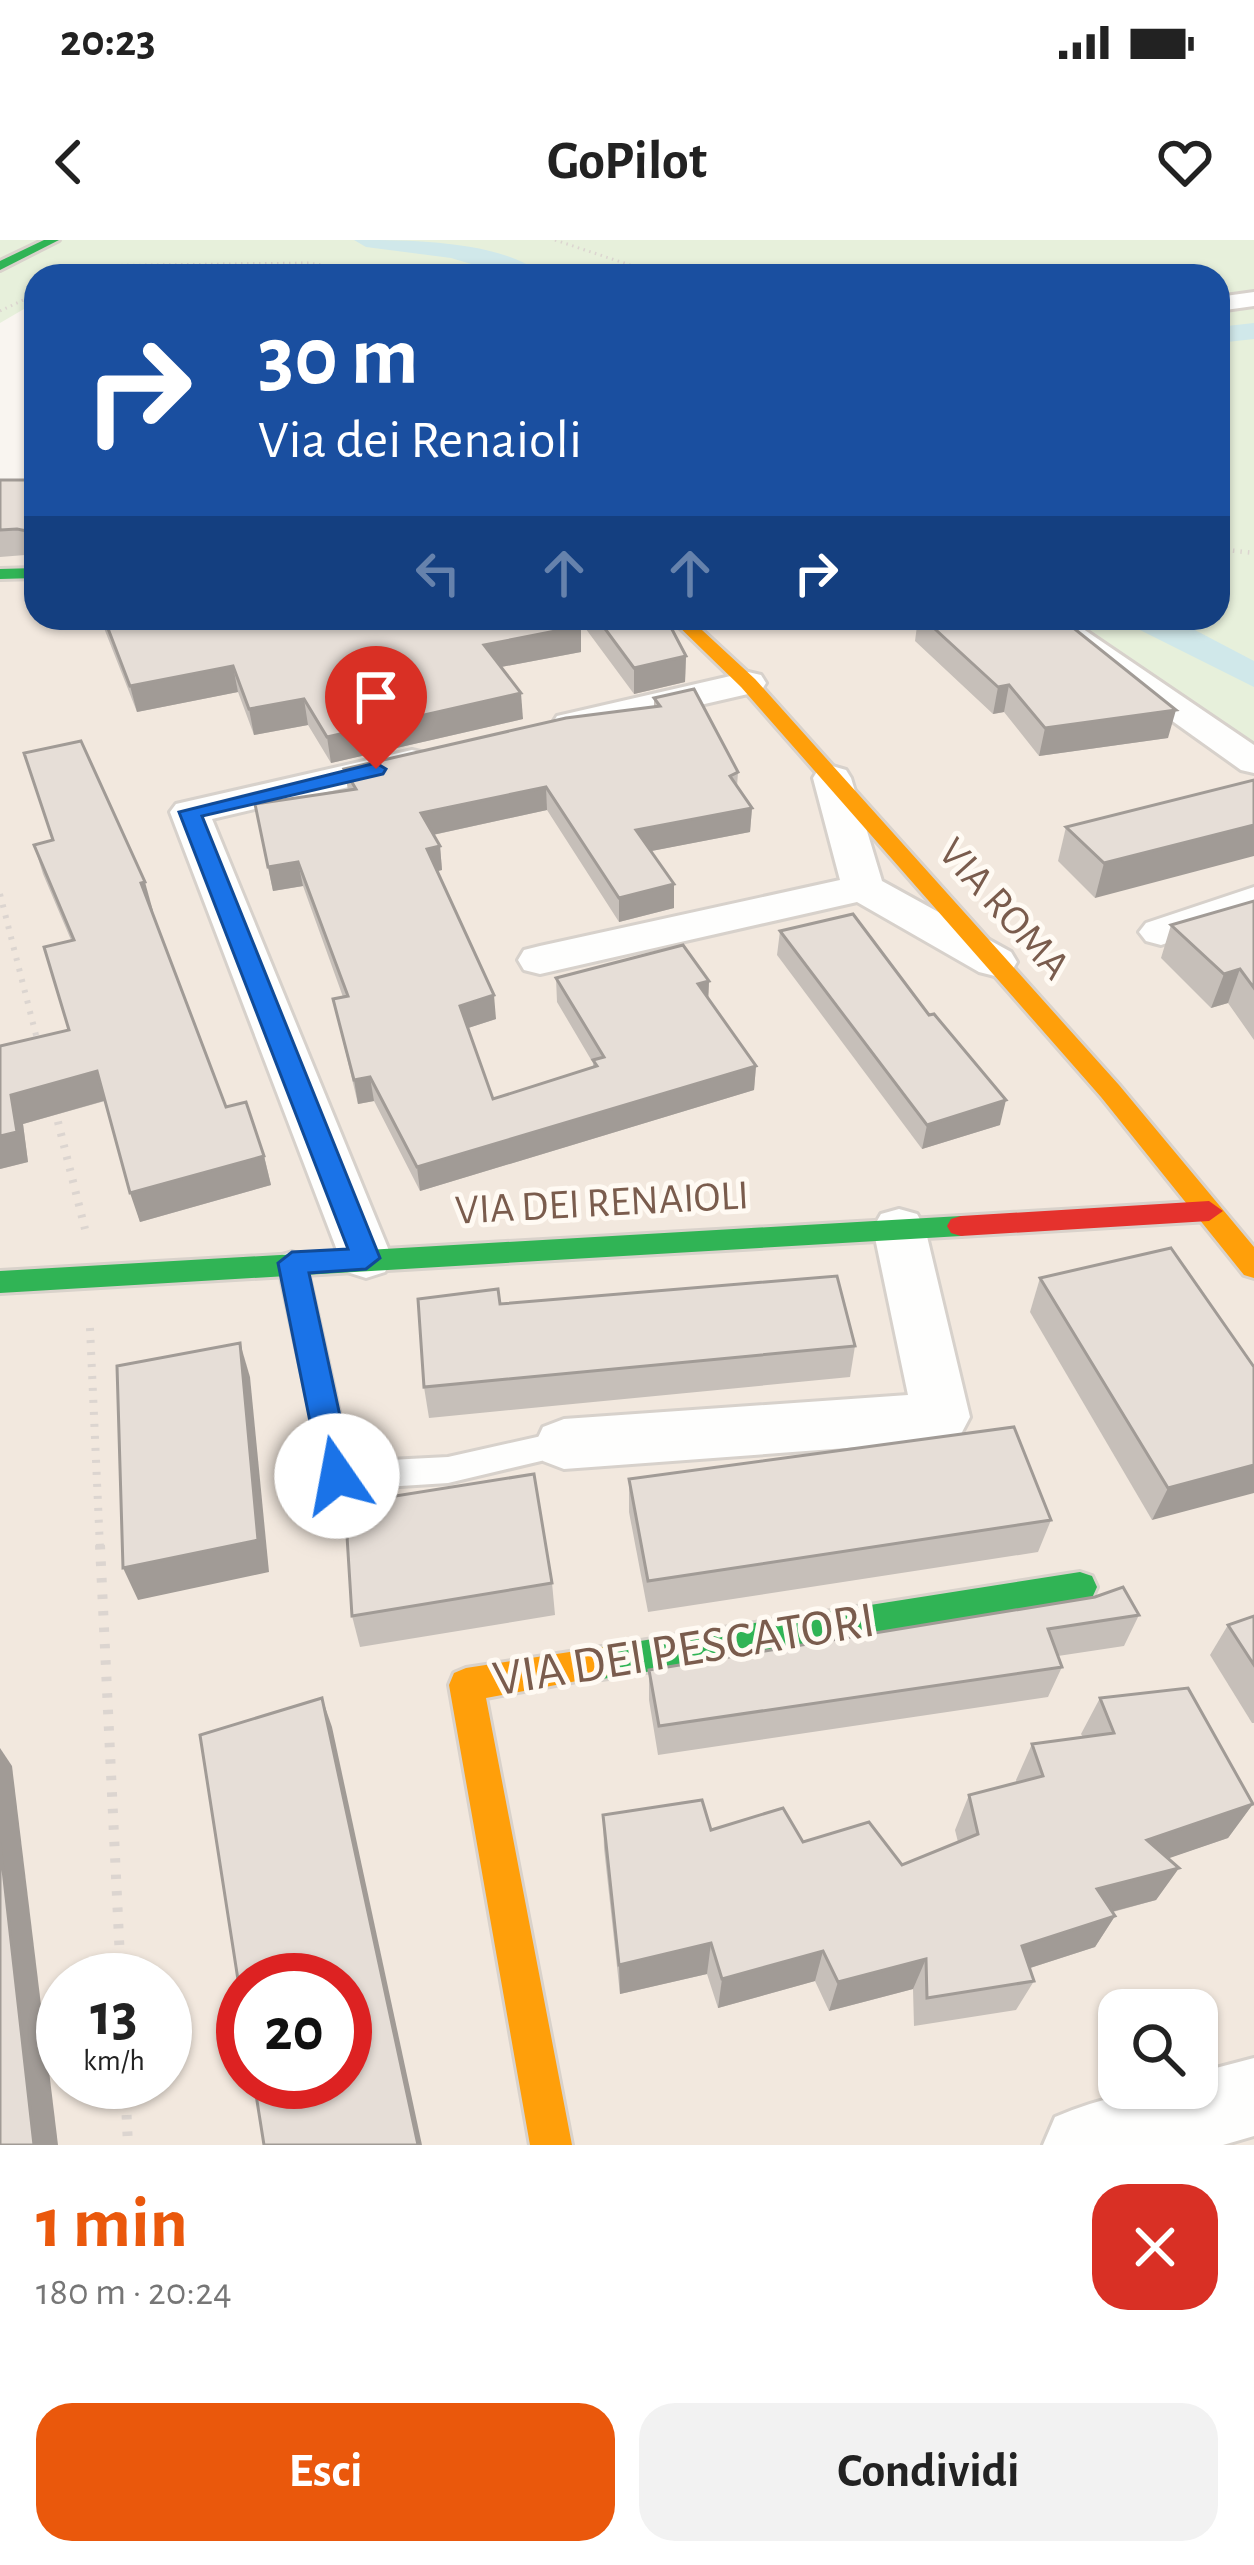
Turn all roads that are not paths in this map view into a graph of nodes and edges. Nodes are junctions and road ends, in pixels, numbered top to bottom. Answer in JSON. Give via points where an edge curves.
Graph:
{"nodes":[{"id":1,"x":15,"y":240,"type":"edge"},
{"id":2,"x":0,"y":247,"type":"edge"},
{"id":3,"x":59,"y":253,"type":"edge"},
{"id":4,"x":0,"y":266,"type":"edge"},
{"id":5,"x":692,"y":630,"type":"edge"},
{"id":6,"x":1063,"y":630,"type":"edge"},
{"id":7,"x":748,"y":683,"type":"junction"},
{"id":8,"x":538,"y":731,"type":"edge"},
{"id":9,"x":446,"y":753,"type":"edge"},
{"id":10,"x":1254,"y":762,"type":"edge"},
{"id":11,"x":832,"y":778,"type":"junction"},
{"id":12,"x":863,"y":888,"type":"junction"},
{"id":13,"x":1254,"y":900,"type":"edge"},
{"id":14,"x":1161,"y":932,"type":"dead end"},
{"id":15,"x":540,"y":960,"type":"dead end"},
{"id":16,"x":995,"y":962,"type":"junction"},
{"id":17,"x":1209,"y":1211,"type":"junction"},
{"id":18,"x":898,"y":1228,"type":"junction"},
{"id":19,"x":366,"y":1258,"type":"junction"},
{"id":20,"x":292,"y":1263,"type":"junction"},
{"id":21,"x":1254,"y":1268,"type":"edge"},
{"id":22,"x":0,"y":1282,"type":"edge"},
{"id":23,"x":565,"y":1444,"type":"joint"},
{"id":24,"x":1080,"y":1586,"type":"dead end"},
{"id":25,"x":1254,"y":2097,"type":"edge"},
{"id":26,"x":551,"y":2145,"type":"edge"},
{"id":27,"x":1083,"y":2145,"type":"edge"}],
"edges":[{"from":1,"to":2,"type":"main road"},
{"from":3,"to":4,"type":"main road"},
{"from":5,"to":7,"type":"main road","name":"VIA ROMA"},
{"from":6,"to":10,"type":"street"},
{"from":7,"to":8,"type":"street"},
{"from":7,"to":11,"type":"main road","name":"VIA ROMA"},
{"from":9,"to":19,"type":"street","via":[[190,812]]},
{"from":11,"to":12,"type":"street"},
{"from":11,"to":16,"type":"main road","name":"VIA ROMA"},
{"from":12,"to":15,"type":"street"},
{"from":12,"to":16,"type":"street"},
{"from":13,"to":14,"type":"street"},
{"from":16,"to":17,"type":"main road","name":"VIA ROMA"},
{"from":17,"to":18,"type":"main road","name":"VIA DEI RENAIOLI"},
{"from":17,"to":21,"type":"main road","name":"VIA ROMA"},
{"from":18,"to":19,"type":"main road","name":"VIA DEI RENAIOLI"},
{"from":18,"to":23,"type":"street","via":[[941,1417]]},
{"from":19,"to":20,"type":"main road","name":"VIA DEI RENAIOLI"},
{"from":20,"to":22,"type":"main road","name":"VIA DEI RENAIOLI"},
{"from":20,"to":23,"type":"lane","via":[[337,1476],[448,1470]]},
{"from":24,"to":26,"type":"main road","name":"VIA DEI PESCATORI","via":[[466,1685]]},
{"from":25,"to":27,"type":"street"}]}
